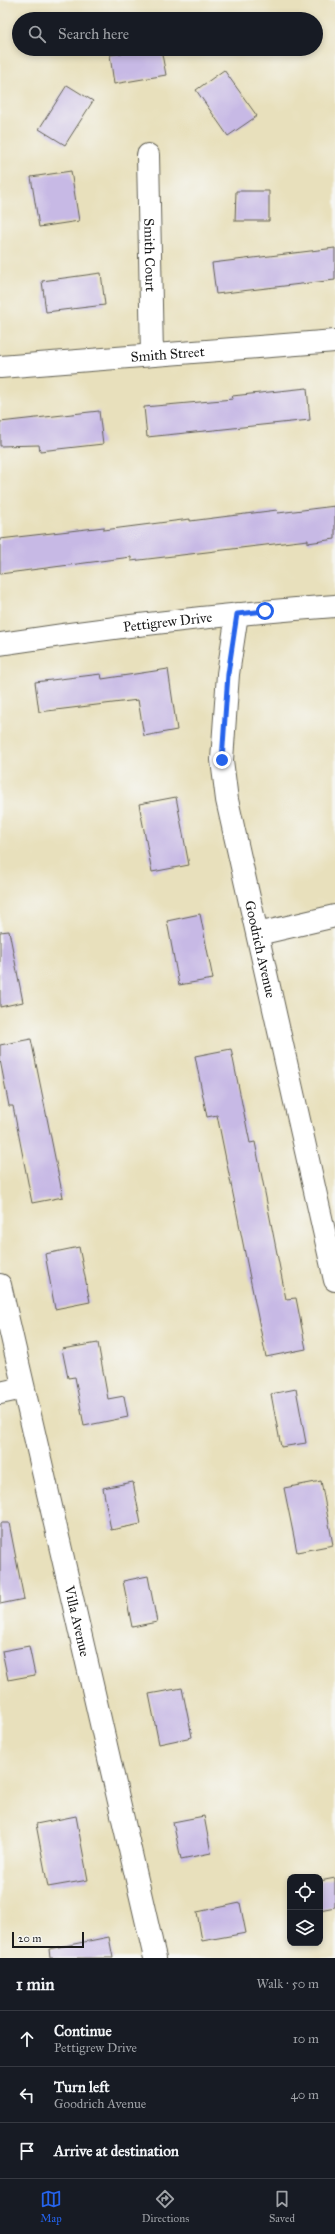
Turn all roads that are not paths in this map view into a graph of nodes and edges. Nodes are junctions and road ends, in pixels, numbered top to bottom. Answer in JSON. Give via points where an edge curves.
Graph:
{"nodes":[{"id":1,"x":148,"y":155,"type":"dead end"},
{"id":2,"x":335,"y":341,"type":"edge"},
{"id":3,"x":152,"y":355,"type":"junction"},
{"id":4,"x":0,"y":367,"type":"edge"},
{"id":5,"x":335,"y":606,"type":"edge"},
{"id":6,"x":237,"y":614,"type":"junction"},
{"id":7,"x":0,"y":644,"type":"edge"},
{"id":8,"x":335,"y":916,"type":"edge"},
{"id":9,"x":258,"y":934,"type":"junction"},
{"id":10,"x":335,"y":1280,"type":"edge"},
{"id":11,"x":0,"y":1285,"type":"edge"},
{"id":12,"x":23,"y":1388,"type":"junction"},
{"id":13,"x":0,"y":1394,"type":"edge"},
{"id":14,"x":155,"y":1958,"type":"edge"}],
"edges":[{"from":1,"to":3,"type":"street","name":"Smith Court"},
{"from":2,"to":3,"type":"street","name":"Smith Street"},
{"from":3,"to":4,"type":"street","name":"Smith Street"},
{"from":5,"to":6,"type":"street","name":"Pettigrew Drive"},
{"from":6,"to":7,"type":"street","name":"Pettigrew Drive","via":[[92,630]]},
{"from":6,"to":9,"type":"street","name":"Goodrich Avenue","via":[[228,674],[222,760],[227,800]]},
{"from":8,"to":9,"type":"street"},
{"from":9,"to":10,"type":"street","name":"Goodrich Avenue"},
{"from":11,"to":12,"type":"street","name":"Villa Avenue"},
{"from":12,"to":13,"type":"street"},
{"from":12,"to":14,"type":"street","name":"Villa Avenue"}]}
